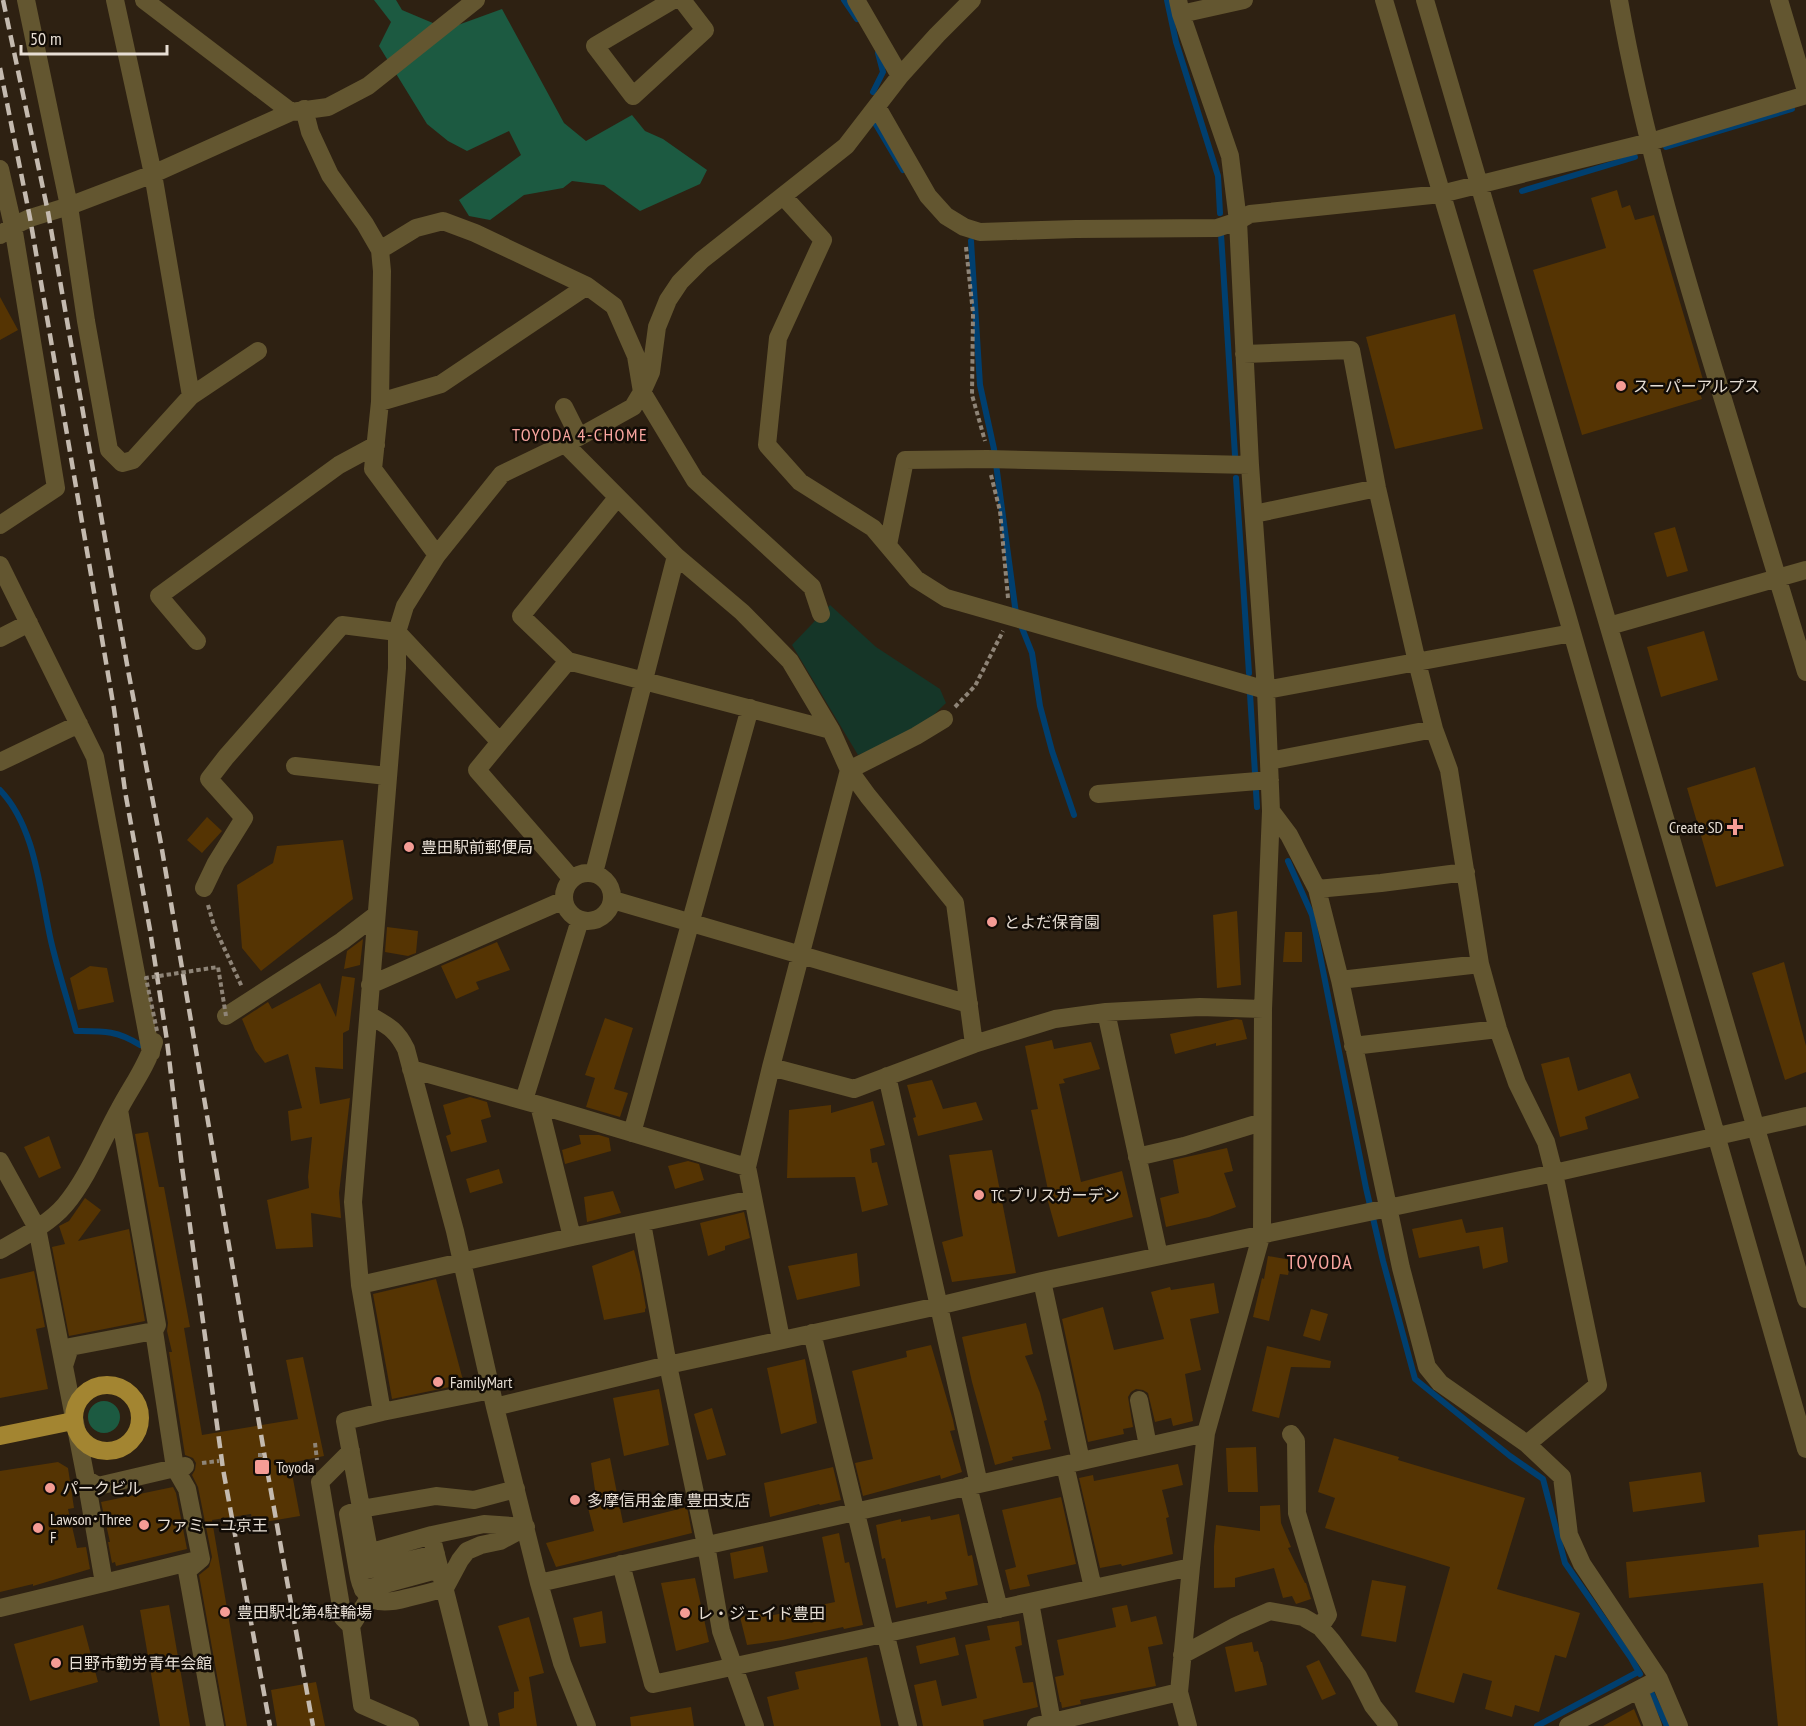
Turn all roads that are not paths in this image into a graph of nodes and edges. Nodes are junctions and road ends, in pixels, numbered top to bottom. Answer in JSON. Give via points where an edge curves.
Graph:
{"nodes":[{"id":1,"x":26,"y":0,"type":"edge"},
{"id":2,"x":115,"y":0,"type":"edge"},
{"id":3,"x":144,"y":0,"type":"edge"},
{"id":4,"x":476,"y":0,"type":"edge"},
{"id":5,"x":673,"y":0,"type":"edge"},
{"id":6,"x":682,"y":0,"type":"edge"},
{"id":7,"x":856,"y":0,"type":"edge"},
{"id":8,"x":972,"y":0,"type":"edge"},
{"id":9,"x":1244,"y":0,"type":"edge"},
{"id":10,"x":1384,"y":0,"type":"edge"},
{"id":11,"x":1425,"y":0,"type":"edge"},
{"id":12,"x":1779,"y":0,"type":"edge"},
{"id":13,"x":1623,"y":1,"type":"edge"},
{"id":14,"x":1180,"y":7,"type":"edge"},
{"id":15,"x":900,"y":76,"type":"junction"},
{"id":16,"x":1806,"y":93,"type":"edge"},
{"id":17,"x":877,"y":107,"type":"junction"},
{"id":18,"x":298,"y":110,"type":"junction"},
{"id":19,"x":1650,"y":142,"type":"junction"},
{"id":20,"x":0,"y":170,"type":"edge"},
{"id":21,"x":153,"y":174,"type":"junction"},
{"id":22,"x":1480,"y":184,"type":"junction"},
{"id":23,"x":1441,"y":194,"type":"junction"},
{"id":24,"x":783,"y":196,"type":"junction"},
{"id":25,"x":69,"y":206,"type":"junction"},
{"id":26,"x":1238,"y":220,"type":"junction"},
{"id":27,"x":7,"y":230,"type":"edge"},
{"id":28,"x":380,"y":250,"type":"junction"},
{"id":29,"x":587,"y":286,"type":"junction"},
{"id":30,"x":258,"y":351,"type":"dead end"},
{"id":31,"x":1244,"y":354,"type":"junction"},
{"id":32,"x":642,"y":392,"type":"junction"},
{"id":33,"x":191,"y":396,"type":"junction"},
{"id":34,"x":380,"y":402,"type":"junction"},
{"id":35,"x":564,"y":407,"type":"dead end"},
{"id":36,"x":571,"y":440,"type":"junction"},
{"id":37,"x":376,"y":445,"type":"junction"},
{"id":38,"x":1250,"y":465,"type":"junction"},
{"id":39,"x":1377,"y":488,"type":"junction"},
{"id":40,"x":617,"y":498,"type":"junction"},
{"id":41,"x":1254,"y":514,"type":"junction"},
{"id":42,"x":0,"y":525,"type":"edge"},
{"id":43,"x":888,"y":545,"type":"junction"},
{"id":44,"x":436,"y":555,"type":"junction"},
{"id":45,"x":676,"y":556,"type":"junction"},
{"id":46,"x":0,"y":565,"type":"edge"},
{"id":47,"x":1806,"y":570,"type":"edge"},
{"id":48,"x":1778,"y":579,"type":"junction"},
{"id":49,"x":821,"y":614,"type":"dead end"},
{"id":50,"x":28,"y":623,"type":"junction"},
{"id":51,"x":1610,"y":626,"type":"junction"},
{"id":52,"x":397,"y":632,"type":"junction"},
{"id":53,"x":1572,"y":633,"type":"junction"},
{"id":54,"x":0,"y":638,"type":"edge"},
{"id":55,"x":197,"y":641,"type":"dead end"},
{"id":56,"x":568,"y":660,"type":"junction"},
{"id":57,"x":1417,"y":662,"type":"junction"},
{"id":58,"x":1806,"y":672,"type":"edge"},
{"id":59,"x":643,"y":681,"type":"junction"},
{"id":60,"x":1266,"y":690,"type":"junction"},
{"id":61,"x":750,"y":708,"type":"junction"},
{"id":62,"x":944,"y":719,"type":"road end"},
{"id":63,"x":79,"y":724,"type":"junction"},
{"id":64,"x":1434,"y":729,"type":"junction"},
{"id":65,"x":831,"y":730,"type":"junction"},
{"id":66,"x":500,"y":742,"type":"junction"},
{"id":67,"x":1269,"y":761,"type":"junction"},
{"id":68,"x":0,"y":762,"type":"edge"},
{"id":69,"x":295,"y":766,"type":"dead end"},
{"id":70,"x":849,"y":770,"type":"junction"},
{"id":71,"x":387,"y":776,"type":"junction"},
{"id":72,"x":1270,"y":780,"type":"junction"},
{"id":73,"x":1098,"y":794,"type":"dead end"},
{"id":74,"x":1271,"y":811,"type":"junction"},
{"id":75,"x":1466,"y":872,"type":"junction"},
{"id":76,"x":594,"y":873,"type":"junction"},
{"id":77,"x":572,"y":879,"type":"junction"},
{"id":78,"x":204,"y":888,"type":"road end"},
{"id":79,"x":1317,"y":889,"type":"junction"},
{"id":80,"x":564,"y":900,"type":"junction"},
{"id":81,"x":613,"y":900,"type":"junction"},
{"id":82,"x":376,"y":915,"type":"junction"},
{"id":83,"x":580,"y":920,"type":"junction"},
{"id":84,"x":691,"y":923,"type":"junction"},
{"id":85,"x":801,"y":955,"type":"junction"},
{"id":86,"x":1480,"y":964,"type":"junction"},
{"id":87,"x":1340,"y":980,"type":"junction"},
{"id":88,"x":370,"y":985,"type":"junction"},
{"id":89,"x":969,"y":1004,"type":"junction"},
{"id":90,"x":1263,"y":1009,"type":"junction"},
{"id":91,"x":1106,"y":1012,"type":"junction"},
{"id":92,"x":369,"y":1015,"type":"junction"},
{"id":93,"x":226,"y":1016,"type":"road end"},
{"id":94,"x":1498,"y":1029,"type":"junction"},
{"id":95,"x":157,"y":1031,"type":"road end"},
{"id":96,"x":974,"y":1044,"type":"junction"},
{"id":97,"x":1353,"y":1046,"type":"junction"},
{"id":98,"x":151,"y":1053,"type":"junction"},
{"id":99,"x":771,"y":1067,"type":"junction"},
{"id":100,"x":411,"y":1069,"type":"junction"},
{"id":101,"x":887,"y":1076,"type":"junction"},
{"id":102,"x":531,"y":1103,"type":"junction"},
{"id":103,"x":119,"y":1110,"type":"junction"},
{"id":104,"x":1806,"y":1116,"type":"edge"},
{"id":105,"x":1262,"y":1122,"type":"junction"},
{"id":106,"x":1756,"y":1128,"type":"junction"},
{"id":107,"x":633,"y":1133,"type":"junction"},
{"id":108,"x":1716,"y":1137,"type":"junction"},
{"id":109,"x":1137,"y":1157,"type":"junction"},
{"id":110,"x":0,"y":1161,"type":"edge"},
{"id":111,"x":747,"y":1167,"type":"junction"},
{"id":112,"x":1554,"y":1173,"type":"junction"},
{"id":113,"x":753,"y":1199,"type":"junction"},
{"id":114,"x":1385,"y":1208,"type":"junction"},
{"id":115,"x":642,"y":1222,"type":"junction"},
{"id":116,"x":37,"y":1228,"type":"junction"},
{"id":117,"x":1263,"y":1233,"type":"junction"},
{"id":118,"x":572,"y":1237,"type":"junction"},
{"id":119,"x":0,"y":1250,"type":"edge"},
{"id":120,"x":1159,"y":1256,"type":"junction"},
{"id":121,"x":462,"y":1263,"type":"junction"},
{"id":122,"x":1042,"y":1281,"type":"junction"},
{"id":123,"x":360,"y":1285,"type":"junction"},
{"id":124,"x":1806,"y":1299,"type":"edge"},
{"id":125,"x":938,"y":1306,"type":"junction"},
{"id":126,"x":154,"y":1331,"type":"junction"},
{"id":127,"x":812,"y":1333,"type":"junction"},
{"id":128,"x":781,"y":1339,"type":"junction"},
{"id":129,"x":668,"y":1365,"type":"junction"},
{"id":130,"x":64,"y":1366,"type":"junction"},
{"id":131,"x":493,"y":1399,"type":"junction"},
{"id":132,"x":1139,"y":1400,"type":"dead end"},
{"id":133,"x":382,"y":1412,"type":"junction"},
{"id":134,"x":73,"y":1421,"type":"junction"},
{"id":135,"x":1206,"y":1433,"type":"junction"},
{"id":136,"x":1291,"y":1434,"type":"dead end"},
{"id":137,"x":0,"y":1436,"type":"edge"},
{"id":138,"x":1527,"y":1444,"type":"junction"},
{"id":139,"x":1148,"y":1446,"type":"junction"},
{"id":140,"x":1806,"y":1449,"type":"edge"},
{"id":141,"x":351,"y":1451,"type":"junction"},
{"id":142,"x":1073,"y":1463,"type":"junction"},
{"id":143,"x":181,"y":1467,"type":"junction"},
{"id":144,"x":86,"y":1479,"type":"junction"},
{"id":145,"x":974,"y":1485,"type":"junction"},
{"id":146,"x":516,"y":1489,"type":"junction"},
{"id":147,"x":361,"y":1509,"type":"junction"},
{"id":148,"x":856,"y":1511,"type":"junction"},
{"id":149,"x":526,"y":1527,"type":"junction"},
{"id":150,"x":432,"y":1535,"type":"junction"},
{"id":151,"x":706,"y":1545,"type":"junction"},
{"id":152,"x":370,"y":1556,"type":"junction"},
{"id":153,"x":201,"y":1559,"type":"junction"},
{"id":154,"x":438,"y":1562,"type":"junction"},
{"id":155,"x":621,"y":1564,"type":"junction"},
{"id":156,"x":1191,"y":1567,"type":"junction"},
{"id":157,"x":104,"y":1583,"type":"junction"},
{"id":158,"x":539,"y":1583,"type":"junction"},
{"id":159,"x":362,"y":1584,"type":"junction"},
{"id":160,"x":445,"y":1588,"type":"junction"},
{"id":161,"x":1092,"y":1588,"type":"junction"},
{"id":162,"x":1030,"y":1602,"type":"junction"},
{"id":163,"x":0,"y":1608,"type":"edge"},
{"id":164,"x":999,"y":1609,"type":"junction"},
{"id":165,"x":351,"y":1626,"type":"junction"},
{"id":166,"x":1320,"y":1627,"type":"junction"},
{"id":167,"x":885,"y":1634,"type":"junction"},
{"id":168,"x":1182,"y":1655,"type":"junction"},
{"id":169,"x":734,"y":1667,"type":"junction"},
{"id":170,"x":1659,"y":1679,"type":"junction"},
{"id":171,"x":1639,"y":1690,"type":"junction"},
{"id":172,"x":1179,"y":1692,"type":"junction"},
{"id":173,"x":402,"y":1724,"type":"edge"},
{"id":174,"x":1044,"y":1724,"type":"edge"},
{"id":175,"x":215,"y":1726,"type":"edge"},
{"id":176,"x":479,"y":1726,"type":"edge"},
{"id":177,"x":587,"y":1726,"type":"edge"},
{"id":178,"x":755,"y":1726,"type":"edge"},
{"id":179,"x":908,"y":1726,"type":"edge"},
{"id":180,"x":1188,"y":1726,"type":"edge"},
{"id":181,"x":1389,"y":1726,"type":"edge"},
{"id":182,"x":1568,"y":1726,"type":"edge"},
{"id":183,"x":1653,"y":1726,"type":"edge"},
{"id":184,"x":1679,"y":1726,"type":"edge"}],
"edges":[{"from":1,"to":25,"type":"street"},
{"from":2,"to":21,"type":"street"},
{"from":3,"to":18,"type":"street"},
{"from":4,"to":18,"type":"street","via":[[368,86],[328,106]]},
{"from":5,"to":6,"type":"street","via":[[595,46],[633,96],[705,30]]},
{"from":7,"to":15,"type":"street"},
{"from":8,"to":15,"type":"street"},
{"from":9,"to":14,"type":"street"},
{"from":10,"to":23,"type":"street"},
{"from":11,"to":22,"type":"street"},
{"from":12,"to":16,"type":"street"},
{"from":13,"to":19,"type":"street","via":[[1628,51]]},
{"from":14,"to":26,"type":"street","via":[[1230,156]]},
{"from":15,"to":17,"type":"street"},
{"from":16,"to":19,"type":"street"},
{"from":17,"to":24,"type":"street","via":[[846,146]]},
{"from":17,"to":26,"type":"street","via":[[927,196],[946,216],[964,227],[980,232],[1217,228]]},
{"from":18,"to":21,"type":"street"},
{"from":18,"to":28,"type":"street","via":[[330,175]]},
{"from":19,"to":22,"type":"street"},
{"from":19,"to":48,"type":"street","via":[[1690,293]]},
{"from":20,"to":27,"type":"street"},
{"from":21,"to":25,"type":"street"},
{"from":21,"to":33,"type":"street"},
{"from":22,"to":23,"type":"street"},
{"from":22,"to":51,"type":"street"},
{"from":23,"to":26,"type":"street","via":[[1250,214]]},
{"from":23,"to":53,"type":"street"},
{"from":24,"to":32,"type":"street","via":[[680,282],[657,327],[651,372]]},
{"from":24,"to":43,"type":"street","via":[[823,240],[778,338],[767,445],[800,483],[873,528]]},
{"from":25,"to":27,"type":"street"},
{"from":25,"to":33,"type":"street","via":[[109,450],[122,463],[133,460]]},
{"from":26,"to":31,"type":"street"},
{"from":27,"to":42,"type":"street","via":[[56,488]]},
{"from":28,"to":29,"type":"street","via":[[416,228],[443,221],[475,232]]},
{"from":28,"to":34,"type":"street"},
{"from":29,"to":32,"type":"street","via":[[614,306],[636,356]]},
{"from":29,"to":34,"type":"street","via":[[441,384]]},
{"from":30,"to":33,"type":"street"},
{"from":31,"to":38,"type":"street"},
{"from":31,"to":39,"type":"street","via":[[1351,350]]},
{"from":32,"to":36,"type":"street","via":[[633,407]]},
{"from":32,"to":49,"type":"street","via":[[695,480],[812,587]]},
{"from":34,"to":37,"type":"street"},
{"from":35,"to":36,"type":"street"},
{"from":36,"to":40,"type":"street"},
{"from":36,"to":44,"type":"street","via":[[502,474]]},
{"from":37,"to":44,"type":"street","via":[[373,469]]},
{"from":37,"to":55,"type":"street","via":[[339,465],[159,596]]},
{"from":38,"to":41,"type":"street"},
{"from":38,"to":43,"type":"street","via":[[905,460]]},
{"from":39,"to":41,"type":"street"},
{"from":39,"to":57,"type":"street"},
{"from":40,"to":45,"type":"street"},
{"from":40,"to":56,"type":"street","via":[[521,616]]},
{"from":41,"to":60,"type":"street"},
{"from":43,"to":60,"type":"street","via":[[916,579],[946,598]]},
{"from":44,"to":52,"type":"street","via":[[405,606]]},
{"from":45,"to":59,"type":"street"},
{"from":45,"to":65,"type":"street","via":[[742,612],[790,662]]},
{"from":46,"to":50,"type":"street"},
{"from":47,"to":48,"type":"street"},
{"from":48,"to":51,"type":"street"},
{"from":48,"to":58,"type":"street"},
{"from":50,"to":54,"type":"street"},
{"from":50,"to":63,"type":"street"},
{"from":51,"to":106,"type":"street"},
{"from":52,"to":66,"type":"street"},
{"from":52,"to":71,"type":"street"},
{"from":52,"to":78,"type":"street","via":[[342,625],[209,779],[244,818]]},
{"from":53,"to":57,"type":"street"},
{"from":53,"to":108,"type":"street"},
{"from":56,"to":59,"type":"street"},
{"from":56,"to":66,"type":"street"},
{"from":57,"to":60,"type":"street"},
{"from":57,"to":64,"type":"street"},
{"from":59,"to":61,"type":"street"},
{"from":59,"to":76,"type":"street"},
{"from":60,"to":67,"type":"street"},
{"from":61,"to":65,"type":"street"},
{"from":61,"to":84,"type":"street"},
{"from":62,"to":70,"type":"street"},
{"from":63,"to":68,"type":"street"},
{"from":63,"to":98,"type":"street","via":[[95,757]]},
{"from":64,"to":67,"type":"street"},
{"from":64,"to":75,"type":"street","via":[[1449,770]]},
{"from":65,"to":70,"type":"street"},
{"from":66,"to":77,"type":"street","via":[[477,770]]},
{"from":67,"to":72,"type":"street"},
{"from":69,"to":71,"type":"street"},
{"from":70,"to":85,"type":"street"},
{"from":70,"to":89,"type":"street","via":[[955,903]]},
{"from":71,"to":82,"type":"street"},
{"from":72,"to":73,"type":"street"},
{"from":72,"to":74,"type":"street"},
{"from":74,"to":79,"type":"street","via":[[1289,835]]},
{"from":74,"to":90,"type":"street"},
{"from":75,"to":79,"type":"street"},
{"from":75,"to":86,"type":"street"},
{"from":76,"to":77,"type":"street"},
{"from":76,"to":81,"type":"street","via":[[606,881]]},
{"from":77,"to":80,"type":"street"},
{"from":79,"to":87,"type":"street"},
{"from":80,"to":83,"type":"street","via":[[569,913]]},
{"from":80,"to":88,"type":"street"},
{"from":81,"to":83,"type":"street","via":[[602,918]]},
{"from":81,"to":84,"type":"street"},
{"from":82,"to":88,"type":"street"},
{"from":82,"to":93,"type":"street"},
{"from":83,"to":102,"type":"street"},
{"from":84,"to":85,"type":"street"},
{"from":84,"to":107,"type":"street"},
{"from":85,"to":89,"type":"street"},
{"from":85,"to":99,"type":"street"},
{"from":86,"to":87,"type":"street"},
{"from":86,"to":94,"type":"street"},
{"from":87,"to":97,"type":"street"},
{"from":88,"to":92,"type":"street"},
{"from":89,"to":96,"type":"street"},
{"from":90,"to":91,"type":"street","via":[[1200,1006]]},
{"from":90,"to":105,"type":"street"},
{"from":91,"to":96,"type":"street","via":[[1055,1019]]},
{"from":91,"to":109,"type":"street"},
{"from":92,"to":100,"type":"street","via":[[392,1028],[400,1038]]},
{"from":92,"to":123,"type":"street","via":[[353,1202]]},
{"from":94,"to":97,"type":"street"},
{"from":94,"to":112,"type":"street","via":[[1517,1083],[1546,1142]]},
{"from":95,"to":98,"type":"street"},
{"from":96,"to":101,"type":"street"},
{"from":97,"to":114,"type":"street"},
{"from":98,"to":103,"type":"street"},
{"from":99,"to":101,"type":"street","via":[[854,1089]]},
{"from":99,"to":111,"type":"street"},
{"from":100,"to":102,"type":"street"},
{"from":100,"to":121,"type":"street"},
{"from":101,"to":125,"type":"street"},
{"from":102,"to":107,"type":"street"},
{"from":102,"to":118,"type":"street"},
{"from":103,"to":116,"type":"street","via":[[92,1164],[64,1206]]},
{"from":103,"to":126,"type":"street","via":[[157,1325]]},
{"from":104,"to":106,"type":"street"},
{"from":105,"to":109,"type":"street"},
{"from":105,"to":117,"type":"street"},
{"from":106,"to":108,"type":"street"},
{"from":106,"to":124,"type":"street"},
{"from":107,"to":111,"type":"street"},
{"from":108,"to":112,"type":"street"},
{"from":108,"to":140,"type":"street"},
{"from":109,"to":120,"type":"street"},
{"from":110,"to":116,"type":"street"},
{"from":111,"to":113,"type":"street"},
{"from":112,"to":114,"type":"street"},
{"from":112,"to":138,"type":"street","via":[[1598,1385]]},
{"from":113,"to":115,"type":"street"},
{"from":113,"to":128,"type":"street"},
{"from":114,"to":117,"type":"street"},
{"from":114,"to":138,"type":"street","via":[[1427,1367],[1440,1383]]},
{"from":115,"to":118,"type":"street"},
{"from":115,"to":129,"type":"street"},
{"from":116,"to":119,"type":"street"},
{"from":116,"to":130,"type":"street"},
{"from":117,"to":120,"type":"street"},
{"from":117,"to":135,"type":"street"},
{"from":118,"to":121,"type":"street"},
{"from":120,"to":122,"type":"street"},
{"from":121,"to":123,"type":"street"},
{"from":121,"to":131,"type":"street"},
{"from":122,"to":125,"type":"street"},
{"from":122,"to":142,"type":"street"},
{"from":123,"to":133,"type":"street"},
{"from":125,"to":127,"type":"street"},
{"from":125,"to":145,"type":"street"},
{"from":126,"to":130,"type":"street","via":[[70,1347]]},
{"from":126,"to":143,"type":"street"},
{"from":127,"to":128,"type":"street"},
{"from":127,"to":148,"type":"street"},
{"from":128,"to":129,"type":"street"},
{"from":129,"to":131,"type":"street"},
{"from":129,"to":151,"type":"street"},
{"from":130,"to":134,"type":"street"},
{"from":131,"to":133,"type":"street"},
{"from":131,"to":146,"type":"street"},
{"from":132,"to":139,"type":"street"},
{"from":133,"to":141,"type":"street","via":[[345,1421]]},
{"from":134,"to":137,"type":"main road"},
{"from":134,"to":144,"type":"street"},
{"from":135,"to":139,"type":"street"},
{"from":135,"to":156,"type":"street"},
{"from":136,"to":166,"type":"street","via":[[1296,1441],[1297,1513],[1328,1615]]},
{"from":138,"to":170,"type":"street","via":[[1562,1477],[1569,1535],[1582,1564]]},
{"from":139,"to":142,"type":"street"},
{"from":141,"to":147,"type":"street"},
{"from":141,"to":165,"type":"street","via":[[320,1482],[343,1618]]},
{"from":142,"to":145,"type":"street"},
{"from":142,"to":161,"type":"street"},
{"from":143,"to":144,"type":"street","via":[[98,1486]]},
{"from":143,"to":153,"type":"street"},
{"from":144,"to":157,"type":"street"},
{"from":145,"to":148,"type":"street"},
{"from":145,"to":164,"type":"street"},
{"from":146,"to":147,"type":"street","via":[[474,1500],[436,1496]]},
{"from":146,"to":149,"type":"street"},
{"from":147,"to":152,"type":"street"},
{"from":147,"to":159,"type":"street","via":[[348,1514]]},
{"from":148,"to":151,"type":"street"},
{"from":148,"to":167,"type":"street"},
{"from":149,"to":150,"type":"street","via":[[484,1524]]},
{"from":149,"to":158,"type":"street"},
{"from":149,"to":160,"type":"street","via":[[500,1541],[467,1551]]},
{"from":150,"to":152,"type":"street"},
{"from":150,"to":154,"type":"street"},
{"from":151,"to":155,"type":"street"},
{"from":151,"to":169,"type":"street","via":[[721,1631]]},
{"from":152,"to":159,"type":"street"},
{"from":153,"to":157,"type":"street"},
{"from":153,"to":175,"type":"street","via":[[187,1571]]},
{"from":154,"to":159,"type":"street"},
{"from":154,"to":160,"type":"street"},
{"from":155,"to":158,"type":"street"},
{"from":155,"to":169,"type":"street","via":[[653,1684]]},
{"from":156,"to":161,"type":"street"},
{"from":156,"to":168,"type":"street"},
{"from":157,"to":163,"type":"street"},
{"from":158,"to":177,"type":"street","via":[[562,1664]]},
{"from":159,"to":160,"type":"street","via":[[377,1602]]},
{"from":159,"to":165,"type":"street"},
{"from":160,"to":176,"type":"street"},
{"from":161,"to":162,"type":"street"},
{"from":162,"to":164,"type":"street"},
{"from":162,"to":174,"type":"street"},
{"from":164,"to":167,"type":"street"},
{"from":165,"to":173,"type":"street","via":[[362,1705]]},
{"from":166,"to":168,"type":"street","via":[[1303,1617],[1270,1611]]},
{"from":166,"to":181,"type":"street","via":[[1358,1676],[1373,1706]]},
{"from":167,"to":169,"type":"street"},
{"from":167,"to":179,"type":"street"},
{"from":168,"to":172,"type":"street"},
{"from":169,"to":178,"type":"street"},
{"from":170,"to":171,"type":"street"},
{"from":170,"to":184,"type":"street"},
{"from":171,"to":182,"type":"street"},
{"from":171,"to":183,"type":"street"},
{"from":172,"to":174,"type":"street"},
{"from":172,"to":180,"type":"street"}]}
